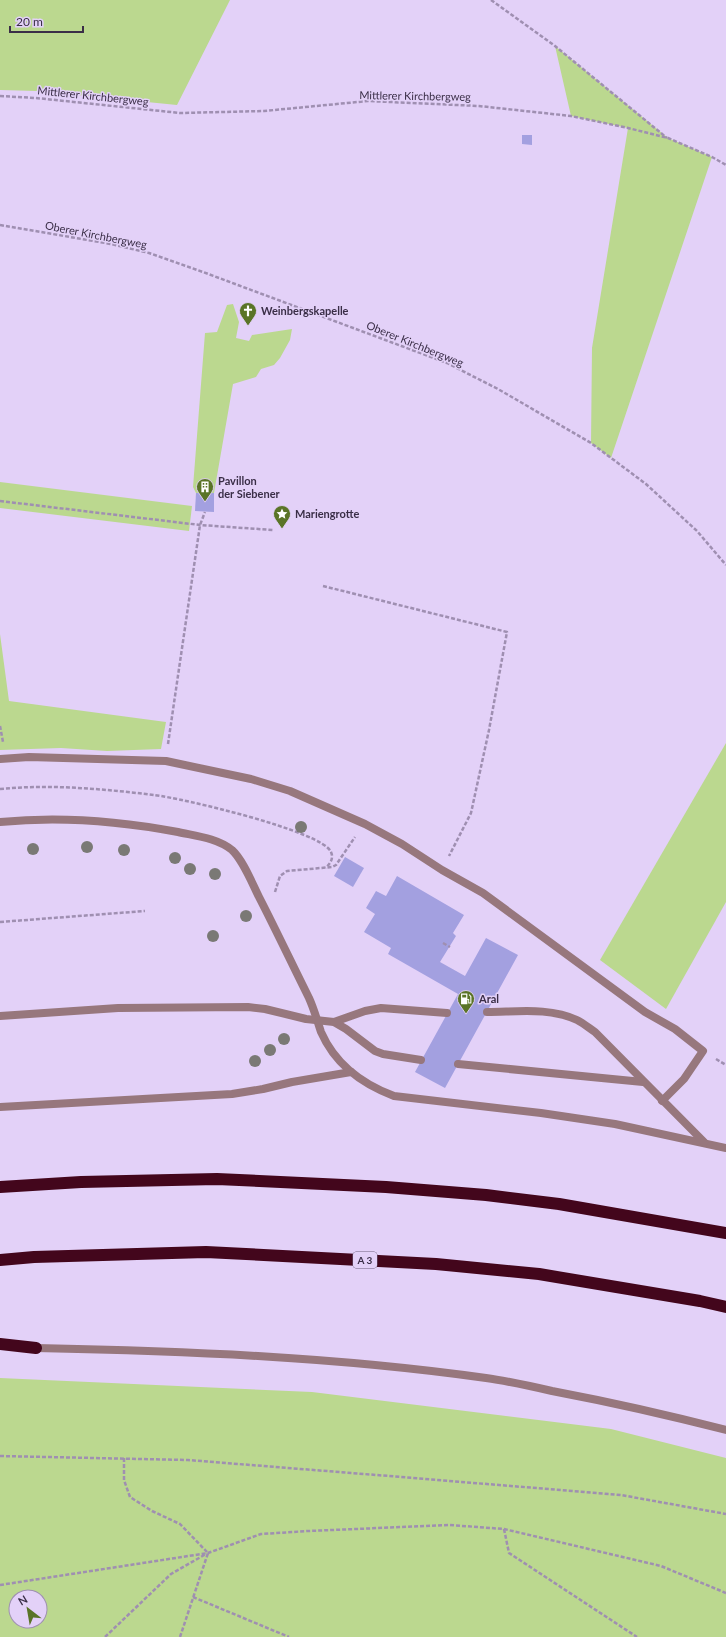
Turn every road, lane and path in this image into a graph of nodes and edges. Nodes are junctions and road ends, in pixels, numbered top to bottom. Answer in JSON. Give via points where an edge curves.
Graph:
{"nodes":[{"id":1,"x":491,"y":0,"type":"edge"},
{"id":2,"x":0,"y":96,"type":"edge"},
{"id":3,"x":668,"y":138,"type":"junction"},
{"id":4,"x":726,"y":165,"type":"edge"},
{"id":5,"x":0,"y":225,"type":"edge"},
{"id":6,"x":0,"y":501,"type":"edge"},
{"id":7,"x":204,"y":512,"type":"dead end"},
{"id":8,"x":200,"y":525,"type":"junction"},
{"id":9,"x":273,"y":530,"type":"dead end"},
{"id":10,"x":726,"y":565,"type":"edge"},
{"id":11,"x":323,"y":586,"type":"dead end"},
{"id":12,"x":0,"y":759,"type":"edge"},
{"id":13,"x":166,"y":761,"type":"junction"},
{"id":14,"x":0,"y":789,"type":"edge"},
{"id":15,"x":0,"y":822,"type":"edge"},
{"id":16,"x":348,"y":847,"type":"dead end"},
{"id":17,"x":326,"y":868,"type":"junction"},
{"id":18,"x":442,"y":870,"type":"junction"},
{"id":19,"x":262,"y":904,"type":"junction"},
{"id":20,"x":145,"y":911,"type":"dead end"},
{"id":21,"x":0,"y":922,"type":"edge"},
{"id":22,"x":443,"y":943,"type":"dead end"},
{"id":23,"x":450,"y":947,"type":"dead end"},
{"id":24,"x":487,"y":1012,"type":"dead end"},
{"id":25,"x":447,"y":1013,"type":"dead end"},
{"id":26,"x":0,"y":1016,"type":"edge"},
{"id":27,"x":318,"y":1020,"type":"junction"},
{"id":28,"x":334,"y":1022,"type":"junction"},
{"id":29,"x":421,"y":1060,"type":"dead end"},
{"id":30,"x":458,"y":1064,"type":"dead end"},
{"id":31,"x":350,"y":1072,"type":"junction"},
{"id":32,"x":643,"y":1082,"type":"junction"},
{"id":33,"x":662,"y":1101,"type":"junction"},
{"id":34,"x":0,"y":1107,"type":"edge"},
{"id":35,"x":704,"y":1143,"type":"junction"},
{"id":36,"x":726,"y":1148,"type":"edge"},
{"id":37,"x":0,"y":1187,"type":"edge"},
{"id":38,"x":726,"y":1233,"type":"edge"},
{"id":39,"x":0,"y":1260,"type":"edge"},
{"id":40,"x":726,"y":1307,"type":"edge"},
{"id":41,"x":0,"y":1344,"type":"edge"},
{"id":42,"x":36,"y":1348,"type":"joint"},
{"id":43,"x":726,"y":1430,"type":"edge"},
{"id":44,"x":0,"y":1456,"type":"edge"},
{"id":45,"x":124,"y":1458,"type":"junction"},
{"id":46,"x":726,"y":1514,"type":"edge"},
{"id":47,"x":504,"y":1528,"type":"junction"},
{"id":48,"x":208,"y":1552,"type":"junction"},
{"id":49,"x":0,"y":1586,"type":"edge"},
{"id":50,"x":726,"y":1593,"type":"edge"},
{"id":51,"x":194,"y":1597,"type":"junction"},
{"id":52,"x":105,"y":1637,"type":"edge"},
{"id":53,"x":180,"y":1637,"type":"edge"},
{"id":54,"x":289,"y":1637,"type":"edge"},
{"id":55,"x":637,"y":1637,"type":"edge"}],
"edges":[{"from":1,"to":3,"type":"path","via":[[555,46]]},
{"from":2,"to":3,"type":"path","name":"Mittlerer Kirchbergweg","via":[[180,113],[264,111],[368,101],[479,106],[571,116]]},
{"from":3,"to":4,"type":"path","name":"Mittlerer Kirchbergweg"},
{"from":5,"to":10,"type":"path","name":"Oberer Kirchbergweg","via":[[149,253],[447,363],[498,389],[591,443],[651,488],[697,531]]},
{"from":6,"to":8,"type":"path"},
{"from":7,"to":8,"type":"path"},
{"from":8,"to":9,"type":"path"},
{"from":8,"to":13,"type":"path"},
{"from":11,"to":18,"type":"path","via":[[506,632],[471,813]]},
{"from":12,"to":13,"type":"lane","via":[[29,757]]},
{"from":13,"to":18,"type":"lane","via":[[251,778],[290,791],[371,827]]},
{"from":14,"to":17,"type":"path","via":[[50,787],[97,790],[156,795],[203,804],[286,828],[323,844],[332,854]]},
{"from":15,"to":19,"type":"lane","via":[[91,821],[154,828],[208,838],[236,854]]},
{"from":16,"to":17,"type":"path","via":[[336,865]]},
{"from":17,"to":19,"type":"path","via":[[287,871],[280,876],[271,900]]},
{"from":18,"to":33,"type":"lane","via":[[483,893],[645,1012],[675,1029],[703,1050],[684,1079]]},
{"from":19,"to":27,"type":"lane"},
{"from":20,"to":21,"type":"path"},
{"from":22,"to":23,"type":"path"},
{"from":24,"to":32,"type":"lane","via":[[549,1012],[578,1020],[595,1032]]},
{"from":25,"to":28,"type":"lane","via":[[381,1008]]},
{"from":26,"to":27,"type":"lane","via":[[118,1008],[248,1007]]},
{"from":27,"to":28,"type":"lane"},
{"from":27,"to":31,"type":"lane","via":[[329,1048]]},
{"from":28,"to":29,"type":"lane","via":[[375,1051]]},
{"from":30,"to":32,"type":"lane"},
{"from":31,"to":34,"type":"lane","via":[[232,1094]]},
{"from":31,"to":35,"type":"lane","via":[[375,1089],[394,1096],[615,1124]]},
{"from":32,"to":33,"type":"lane"},
{"from":33,"to":35,"type":"lane"},
{"from":35,"to":36,"type":"lane"},
{"from":37,"to":38,"type":"highway","via":[[81,1182],[217,1179],[386,1187],[559,1204]]},
{"from":39,"to":40,"type":"highway","number":"A 3","via":[[206,1252],[436,1264],[539,1274]]},
{"from":41,"to":42,"type":"highway"},
{"from":42,"to":43,"type":"lane","via":[[263,1356],[413,1369],[488,1378],[598,1399]]},
{"from":44,"to":45,"type":"path"},
{"from":45,"to":46,"type":"path","via":[[188,1460],[621,1495]]},
{"from":45,"to":48,"type":"path","via":[[124,1480],[130,1497],[180,1524]]},
{"from":47,"to":48,"type":"path","via":[[450,1525],[261,1534]]},
{"from":47,"to":50,"type":"path","via":[[661,1566]]},
{"from":47,"to":55,"type":"path","via":[[509,1553]]},
{"from":48,"to":49,"type":"path"},
{"from":48,"to":51,"type":"path"},
{"from":48,"to":52,"type":"path","via":[[171,1574]]},
{"from":51,"to":53,"type":"path"},
{"from":51,"to":54,"type":"path"}]}
